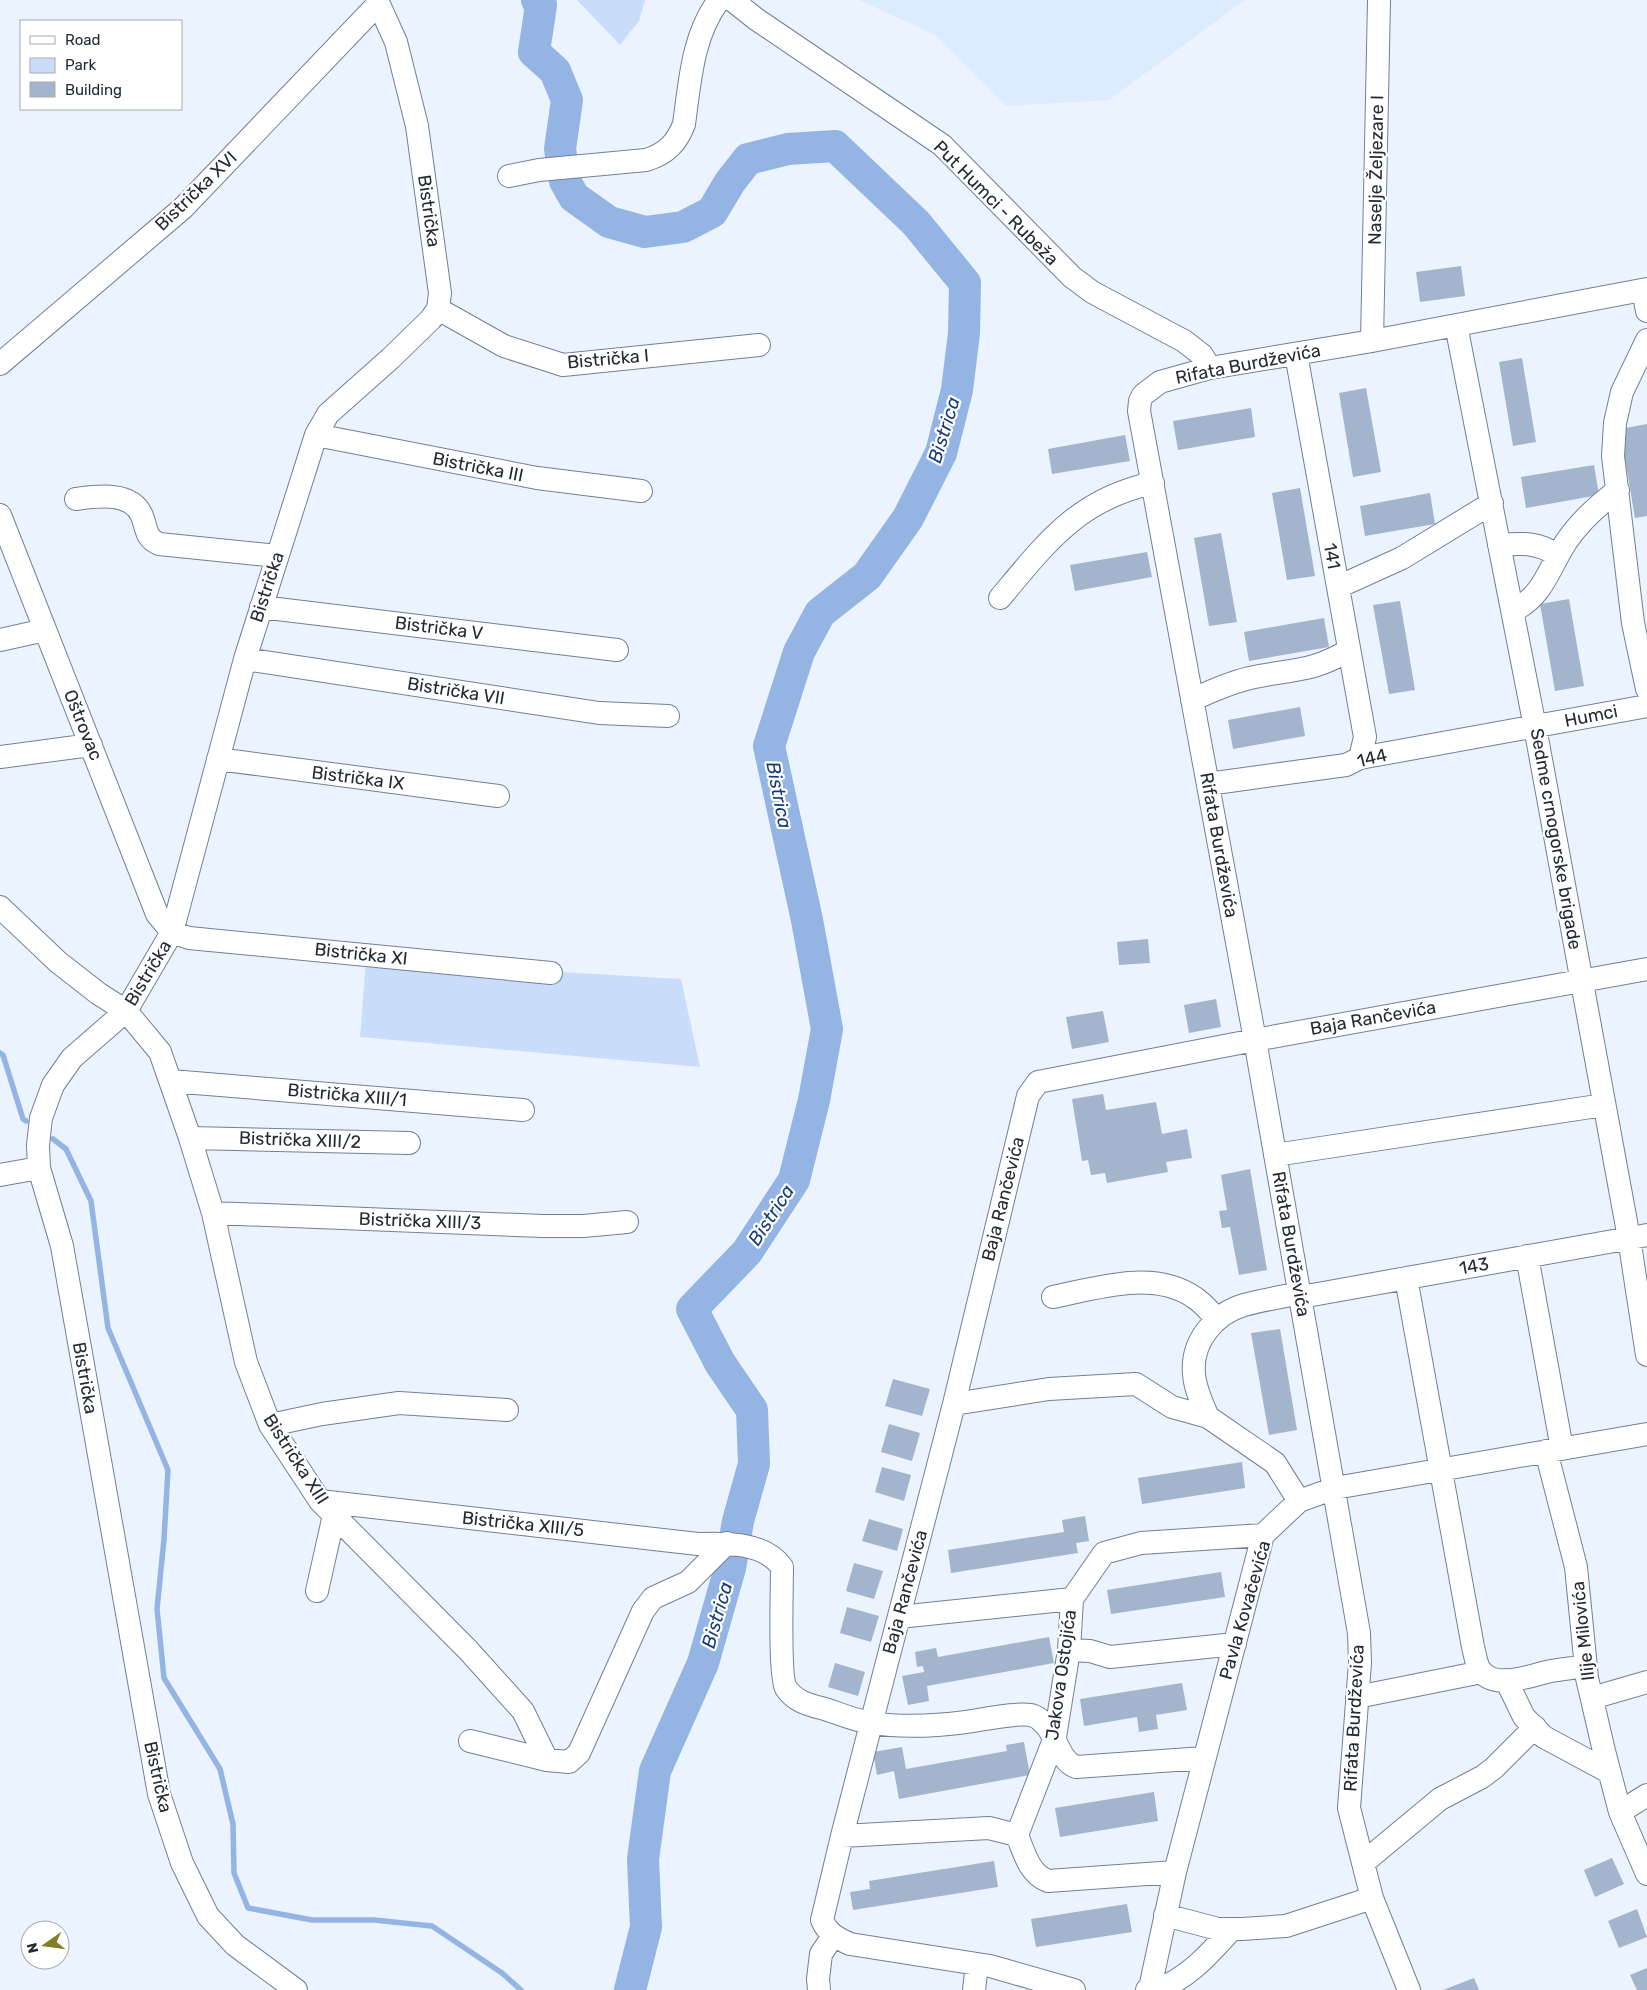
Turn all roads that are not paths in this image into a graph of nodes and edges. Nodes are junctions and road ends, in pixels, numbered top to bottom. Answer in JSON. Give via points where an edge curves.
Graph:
{"nodes":[{"id":1,"x":719,"y":0,"type":"edge"},
{"id":2,"x":732,"y":0,"type":"edge"},
{"id":3,"x":1379,"y":0,"type":"edge"},
{"id":4,"x":377,"y":2,"type":"edge"},
{"id":5,"x":509,"y":176,"type":"dead end"},
{"id":6,"x":1646,"y":297,"type":"edge"},
{"id":7,"x":438,"y":309,"type":"junction"},
{"id":8,"x":1456,"y":325,"type":"junction"},
{"id":9,"x":1647,"y":340,"type":"edge"},
{"id":10,"x":1372,"y":341,"type":"junction"},
{"id":11,"x":759,"y":345,"type":"dead end"},
{"id":12,"x":1296,"y":354,"type":"junction"},
{"id":13,"x":0,"y":364,"type":"edge"},
{"id":14,"x":1210,"y":368,"type":"junction"},
{"id":15,"x":316,"y":435,"type":"junction"},
{"id":16,"x":1152,"y":483,"type":"junction"},
{"id":17,"x":1618,"y":490,"type":"junction"},
{"id":18,"x":641,"y":491,"type":"dead end"},
{"id":19,"x":76,"y":499,"type":"dead end"},
{"id":20,"x":1492,"y":503,"type":"junction"},
{"id":21,"x":0,"y":516,"type":"edge"},
{"id":22,"x":1499,"y":544,"type":"junction"},
{"id":23,"x":277,"y":556,"type":"junction"},
{"id":24,"x":1558,"y":556,"type":"junction"},
{"id":25,"x":1338,"y":587,"type":"junction"},
{"id":26,"x":1000,"y":598,"type":"dead end"},
{"id":27,"x":261,"y":607,"type":"junction"},
{"id":28,"x":1513,"y":612,"type":"junction"},
{"id":29,"x":45,"y":630,"type":"junction"},
{"id":30,"x":0,"y":640,"type":"edge"},
{"id":31,"x":617,"y":650,"type":"dead end"},
{"id":32,"x":1349,"y":650,"type":"junction"},
{"id":33,"x":245,"y":659,"type":"junction"},
{"id":34,"x":1647,"y":689,"type":"edge"},
{"id":35,"x":1192,"y":700,"type":"junction"},
{"id":36,"x":1647,"y":706,"type":"edge"},
{"id":37,"x":668,"y":716,"type":"dead end"},
{"id":38,"x":1535,"y":727,"type":"junction"},
{"id":39,"x":91,"y":745,"type":"junction"},
{"id":40,"x":0,"y":757,"type":"edge"},
{"id":41,"x":1360,"y":758,"type":"junction"},
{"id":42,"x":218,"y":760,"type":"junction"},
{"id":43,"x":1208,"y":784,"type":"junction"},
{"id":44,"x":498,"y":796,"type":"dead end"},
{"id":45,"x":0,"y":907,"type":"edge"},
{"id":46,"x":172,"y":932,"type":"junction"},
{"id":47,"x":1647,"y":969,"type":"edge"},
{"id":48,"x":551,"y":973,"type":"dead end"},
{"id":49,"x":1582,"y":981,"type":"junction"},
{"id":50,"x":126,"y":1011,"type":"junction"},
{"id":51,"x":1255,"y":1040,"type":"junction"},
{"id":52,"x":171,"y":1081,"type":"junction"},
{"id":53,"x":1604,"y":1105,"type":"junction"},
{"id":54,"x":523,"y":1110,"type":"dead end"},
{"id":55,"x":190,"y":1138,"type":"junction"},
{"id":56,"x":409,"y":1144,"type":"dead end"},
{"id":57,"x":1275,"y":1155,"type":"junction"},
{"id":58,"x":39,"y":1168,"type":"junction"},
{"id":59,"x":0,"y":1175,"type":"edge"},
{"id":60,"x":213,"y":1213,"type":"junction"},
{"id":61,"x":626,"y":1222,"type":"dead end"},
{"id":62,"x":1638,"y":1236,"type":"edge"},
{"id":63,"x":1527,"y":1256,"type":"junction"},
{"id":64,"x":1406,"y":1278,"type":"junction"},
{"id":65,"x":1301,"y":1295,"type":"junction"},
{"id":66,"x":1053,"y":1297,"type":"dead end"},
{"id":67,"x":1217,"y":1319,"type":"junction"},
{"id":68,"x":1647,"y":1355,"type":"edge"},
{"id":69,"x":954,"y":1404,"type":"junction"},
{"id":70,"x":507,"y":1410,"type":"dead end"},
{"id":71,"x":1208,"y":1417,"type":"junction"},
{"id":72,"x":270,"y":1425,"type":"junction"},
{"id":73,"x":1647,"y":1434,"type":"edge"},
{"id":74,"x":1554,"y":1450,"type":"junction"},
{"id":75,"x":1442,"y":1469,"type":"junction"},
{"id":76,"x":1335,"y":1488,"type":"junction"},
{"id":77,"x":1298,"y":1501,"type":"junction"},
{"id":78,"x":327,"y":1508,"type":"junction"},
{"id":79,"x":1263,"y":1535,"type":"junction"},
{"id":80,"x":727,"y":1543,"type":"junction"},
{"id":81,"x":317,"y":1590,"type":"dead end"},
{"id":82,"x":1072,"y":1599,"type":"junction"},
{"id":83,"x":899,"y":1617,"type":"junction"},
{"id":84,"x":1235,"y":1644,"type":"junction"},
{"id":85,"x":1069,"y":1650,"type":"junction"},
{"id":86,"x":1586,"y":1666,"type":"junction"},
{"id":87,"x":1482,"y":1672,"type":"junction"},
{"id":88,"x":1506,"y":1680,"type":"junction"},
{"id":89,"x":1647,"y":1682,"type":"edge"},
{"id":90,"x":1357,"y":1697,"type":"junction"},
{"id":91,"x":1592,"y":1698,"type":"junction"},
{"id":92,"x":871,"y":1723,"type":"junction"},
{"id":93,"x":1534,"y":1727,"type":"junction"},
{"id":94,"x":1055,"y":1737,"type":"junction"},
{"id":95,"x":470,"y":1742,"type":"dead end"},
{"id":96,"x":1204,"y":1758,"type":"junction"},
{"id":97,"x":547,"y":1760,"type":"junction"},
{"id":98,"x":1609,"y":1772,"type":"junction"},
{"id":99,"x":1647,"y":1795,"type":"edge"},
{"id":100,"x":1620,"y":1812,"type":"junction"},
{"id":101,"x":1017,"y":1835,"type":"junction"},
{"id":102,"x":842,"y":1836,"type":"junction"},
{"id":103,"x":1363,"y":1863,"type":"junction"},
{"id":104,"x":1175,"y":1872,"type":"junction"},
{"id":105,"x":1647,"y":1874,"type":"edge"},
{"id":106,"x":1372,"y":1898,"type":"junction"},
{"id":107,"x":1165,"y":1915,"type":"junction"},
{"id":108,"x":828,"y":1928,"type":"junction"},
{"id":109,"x":1232,"y":1929,"type":"junction"},
{"id":110,"x":977,"y":1964,"type":"junction"},
{"id":111,"x":1151,"y":1989,"type":"edge"},
{"id":112,"x":296,"y":1990,"type":"edge"},
{"id":113,"x":819,"y":1990,"type":"edge"},
{"id":114,"x":974,"y":1990,"type":"edge"},
{"id":115,"x":1074,"y":1990,"type":"edge"},
{"id":116,"x":1409,"y":1990,"type":"edge"}],
"edges":[{"from":1,"to":5,"type":"street","via":[[700,34],[684,124],[676,141],[663,153],[646,160]]},
{"from":2,"to":14,"type":"street","name":"Put Humci - Rubeža","via":[[942,145],[1072,277],[1092,292],[1184,341],[1202,355]]},
{"from":3,"to":10,"type":"street","name":"Naselje Željezare I"},
{"from":4,"to":7,"type":"street","name":"Bistrička","via":[[396,42],[417,126],[440,293]]},
{"from":4,"to":13,"type":"street","name":"Bistrička XVI","via":[[183,208]]},
{"from":6,"to":8,"type":"street","name":"Rifata Burdževića"},
{"from":7,"to":11,"type":"street","name":"Bistrička I","via":[[504,346],[563,365]]},
{"from":7,"to":15,"type":"street","name":"Bistrička","via":[[391,358],[328,414]]},
{"from":8,"to":10,"type":"street","name":"Rifata Burdževića"},
{"from":8,"to":20,"type":"street","name":"Sedme crnogorske brigade"},
{"from":9,"to":17,"type":"street","via":[[1622,392],[1616,415],[1613,456]]},
{"from":10,"to":12,"type":"street","name":"Rifata Burdževića"},
{"from":12,"to":14,"type":"street","name":"Rifata Burdževića"},
{"from":12,"to":25,"type":"street","name":"141"},
{"from":14,"to":16,"type":"street","name":"Rifata Burdževića","via":[[1160,382],[1143,394],[1139,411]]},
{"from":15,"to":18,"type":"street","name":"Bistrička III","via":[[537,478]]},
{"from":15,"to":23,"type":"street","name":"Bistrička"},
{"from":16,"to":26,"type":"street","via":[[1108,497],[1072,520]]},
{"from":16,"to":35,"type":"street","name":"Rifata Burdževića"},
{"from":17,"to":24,"type":"street","via":[[1576,528]]},
{"from":17,"to":34,"type":"street","via":[[1633,623]]},
{"from":19,"to":23,"type":"street","via":[[125,498],[136,505],[151,541],[159,544]]},
{"from":20,"to":22,"type":"street","name":"Sedme crnogorske brigade"},
{"from":20,"to":25,"type":"street","via":[[1402,558]]},
{"from":21,"to":29,"type":"street","name":"Oštrovac"},
{"from":22,"to":24,"type":"street","via":[[1531,543]]},
{"from":22,"to":28,"type":"street","name":"Sedme crnogorske brigade"},
{"from":23,"to":27,"type":"street","name":"Bistrička"},
{"from":24,"to":28,"type":"street","via":[[1538,592]]},
{"from":25,"to":32,"type":"street","name":"141"},
{"from":27,"to":31,"type":"street","name":"Bistrička V"},
{"from":27,"to":33,"type":"street","name":"Bistrička"},
{"from":28,"to":38,"type":"street","name":"Sedme crnogorske brigade"},
{"from":29,"to":30,"type":"street"},
{"from":29,"to":39,"type":"street","name":"Oštrovac"},
{"from":32,"to":35,"type":"street","via":[[1305,670],[1248,678]]},
{"from":32,"to":41,"type":"street","name":"141","via":[[1365,737]]},
{"from":33,"to":37,"type":"street","name":"Bistrička VII","via":[[599,713]]},
{"from":33,"to":42,"type":"street","name":"Bistrička"},
{"from":35,"to":43,"type":"street","name":"Rifata Burdževića"},
{"from":36,"to":38,"type":"street","name":"Humci"},
{"from":38,"to":41,"type":"street","name":"144"},
{"from":38,"to":49,"type":"street","name":"Sedme crnogorske brigade"},
{"from":39,"to":40,"type":"street"},
{"from":39,"to":46,"type":"street","name":"Oštrovac","via":[[157,914]]},
{"from":41,"to":43,"type":"street","name":"144","via":[[1346,765]]},
{"from":42,"to":44,"type":"street","name":"Bistrička IX"},
{"from":42,"to":46,"type":"street","name":"Bistrička"},
{"from":43,"to":51,"type":"street","name":"Rifata Burdževića"},
{"from":45,"to":50,"type":"street","name":"Bistrička XIII","via":[[58,962]]},
{"from":46,"to":48,"type":"street","name":"Bistrička XI","via":[[189,938]]},
{"from":46,"to":50,"type":"street","name":"Bistrička"},
{"from":47,"to":49,"type":"street","name":"Baja Rančevića"},
{"from":49,"to":51,"type":"street","name":"Baja Rančevića"},
{"from":49,"to":53,"type":"street","name":"Sedme crnogorske brigade"},
{"from":50,"to":52,"type":"street","name":"Bistrička XIII","via":[[160,1052]]},
{"from":50,"to":58,"type":"street","name":"Bistrička","via":[[72,1058],[53,1085],[41,1118]]},
{"from":51,"to":57,"type":"street","name":"Rifata Burdževića"},
{"from":51,"to":69,"type":"street","name":"Baja Rančevića","via":[[1038,1082],[1028,1096]]},
{"from":52,"to":54,"type":"street","name":"Bistrička XIII/1"},
{"from":52,"to":55,"type":"street","name":"Bistrička XIII"},
{"from":53,"to":57,"type":"street"},
{"from":53,"to":62,"type":"street","name":"Sedme crnogorske brigade"},
{"from":55,"to":56,"type":"street","name":"Bistrička XIII/2"},
{"from":55,"to":60,"type":"street","name":"Bistrička XIII"},
{"from":57,"to":65,"type":"street","name":"Rifata Burdževića"},
{"from":58,"to":59,"type":"street"},
{"from":58,"to":112,"type":"street","name":"Bistrička","via":[[62,1246],[160,1794],[182,1863],[208,1916],[235,1945]]},
{"from":60,"to":61,"type":"street","name":"Bistrička XIII/3","via":[[543,1226]]},
{"from":60,"to":72,"type":"street","name":"Bistrička XIII","via":[[246,1362]]},
{"from":62,"to":63,"type":"street","name":"143"},
{"from":62,"to":68,"type":"street","name":"Sedme crnogorske brigade"},
{"from":63,"to":64,"type":"street","name":"143"},
{"from":63,"to":74,"type":"street","name":"Ilije Milovića"},
{"from":64,"to":65,"type":"street","name":"143"},
{"from":64,"to":75,"type":"street"},
{"from":65,"to":67,"type":"street","name":"143","via":[[1242,1306]]},
{"from":65,"to":76,"type":"street","name":"Rifata Burdževića"},
{"from":66,"to":67,"type":"street","via":[[1136,1282],[1154,1284],[1171,1287],[1195,1298]]},
{"from":67,"to":71,"type":"street","via":[[1202,1335],[1194,1353],[1194,1374]]},
{"from":69,"to":71,"type":"street","via":[[1049,1389],[1136,1384],[1172,1407]]},
{"from":69,"to":83,"type":"street","name":"Baja Rančevića"},
{"from":70,"to":72,"type":"street","via":[[399,1403]]},
{"from":71,"to":77,"type":"street","via":[[1275,1463]]},
{"from":72,"to":78,"type":"street","name":"Bistrička XIII"},
{"from":73,"to":74,"type":"street","name":"Pavla Kovačevića"},
{"from":74,"to":75,"type":"street","name":"Pavla Kovačevića"},
{"from":74,"to":86,"type":"street","name":"Ilije Milovića","via":[[1579,1585]]},
{"from":75,"to":76,"type":"street","name":"Pavla Kovačevića"},
{"from":75,"to":87,"type":"street","via":[[1473,1647]]},
{"from":76,"to":77,"type":"street","name":"Pavla Kovačevića"},
{"from":76,"to":90,"type":"street","name":"Rifata Burdževića","via":[[1359,1633]]},
{"from":77,"to":79,"type":"street","name":"Pavla Kovačevića"},
{"from":78,"to":80,"type":"street","name":"Bistrička XIII/5","via":[[698,1544]]},
{"from":78,"to":81,"type":"street"},
{"from":78,"to":97,"type":"street","name":"Bistrička XIII","via":[[468,1650],[523,1711]]},
{"from":79,"to":82,"type":"street","via":[[1140,1543],[1104,1553]]},
{"from":79,"to":84,"type":"street","name":"Pavla Kovačevića"},
{"from":80,"to":92,"type":"street","name":"Bistrička XIII/5","via":[[755,1548],[782,1568],[785,1687],[797,1700]]},
{"from":80,"to":97,"type":"street","via":[[688,1582],[653,1598],[643,1611],[579,1753],[569,1762]]},
{"from":82,"to":83,"type":"street"},
{"from":82,"to":85,"type":"street","name":"Jakova Ostojića"},
{"from":83,"to":92,"type":"street","name":"Baja Rančevića"},
{"from":84,"to":85,"type":"street","via":[[1110,1657],[1090,1651]]},
{"from":84,"to":96,"type":"street","name":"Pavla Kovačevića"},
{"from":85,"to":94,"type":"street","name":"Jakova Ostojića"},
{"from":86,"to":88,"type":"street"},
{"from":86,"to":91,"type":"street","name":"Ilije Milovića"},
{"from":87,"to":88,"type":"street","via":[[1499,1681]]},
{"from":87,"to":90,"type":"street"},
{"from":88,"to":93,"type":"street","via":[[1524,1717]]},
{"from":89,"to":91,"type":"street"},
{"from":90,"to":103,"type":"street","name":"Rifata Burdževića","via":[[1349,1808]]},
{"from":91,"to":98,"type":"street","name":"Ilije Milovića"},
{"from":92,"to":94,"type":"street","via":[[916,1727],[1033,1715]]},
{"from":92,"to":102,"type":"street","name":"Baja Rančevića"},
{"from":93,"to":98,"type":"street","via":[[1544,1737]]},
{"from":93,"to":103,"type":"street","via":[[1494,1768],[1440,1799]]},
{"from":94,"to":96,"type":"street","via":[[1066,1760],[1076,1767]]},
{"from":94,"to":101,"type":"street","name":"Jakova Ostojića"},
{"from":95,"to":97,"type":"street"},
{"from":96,"to":104,"type":"street","name":"Pavla Kovačevića"},
{"from":98,"to":100,"type":"street","name":"Ilije Milovića"},
{"from":99,"to":100,"type":"street"},
{"from":100,"to":105,"type":"street","name":"Ilije Milovića"},
{"from":101,"to":102,"type":"street","via":[[990,1828]]},
{"from":101,"to":104,"type":"street","via":[[1034,1873],[1048,1881]]},
{"from":102,"to":108,"type":"street","name":"Baja Rančevića"},
{"from":103,"to":106,"type":"street","name":"Rifata Burdževića"},
{"from":104,"to":107,"type":"street","name":"Pavla Kovačevića"},
{"from":106,"to":109,"type":"street","via":[[1286,1926]]},
{"from":106,"to":116,"type":"street","name":"Rifata Burdževića"},
{"from":107,"to":109,"type":"street","via":[[1218,1929]]},
{"from":107,"to":111,"type":"street","name":"Pavla Kovačevića"},
{"from":108,"to":110,"type":"street","via":[[850,1944]]},
{"from":108,"to":113,"type":"street","name":"Baja Rančevića","via":[[821,1954]]},
{"from":109,"to":111,"type":"street","via":[[1197,1968],[1167,1986]]},
{"from":110,"to":114,"type":"street"},
{"from":110,"to":115,"type":"street"}]}
